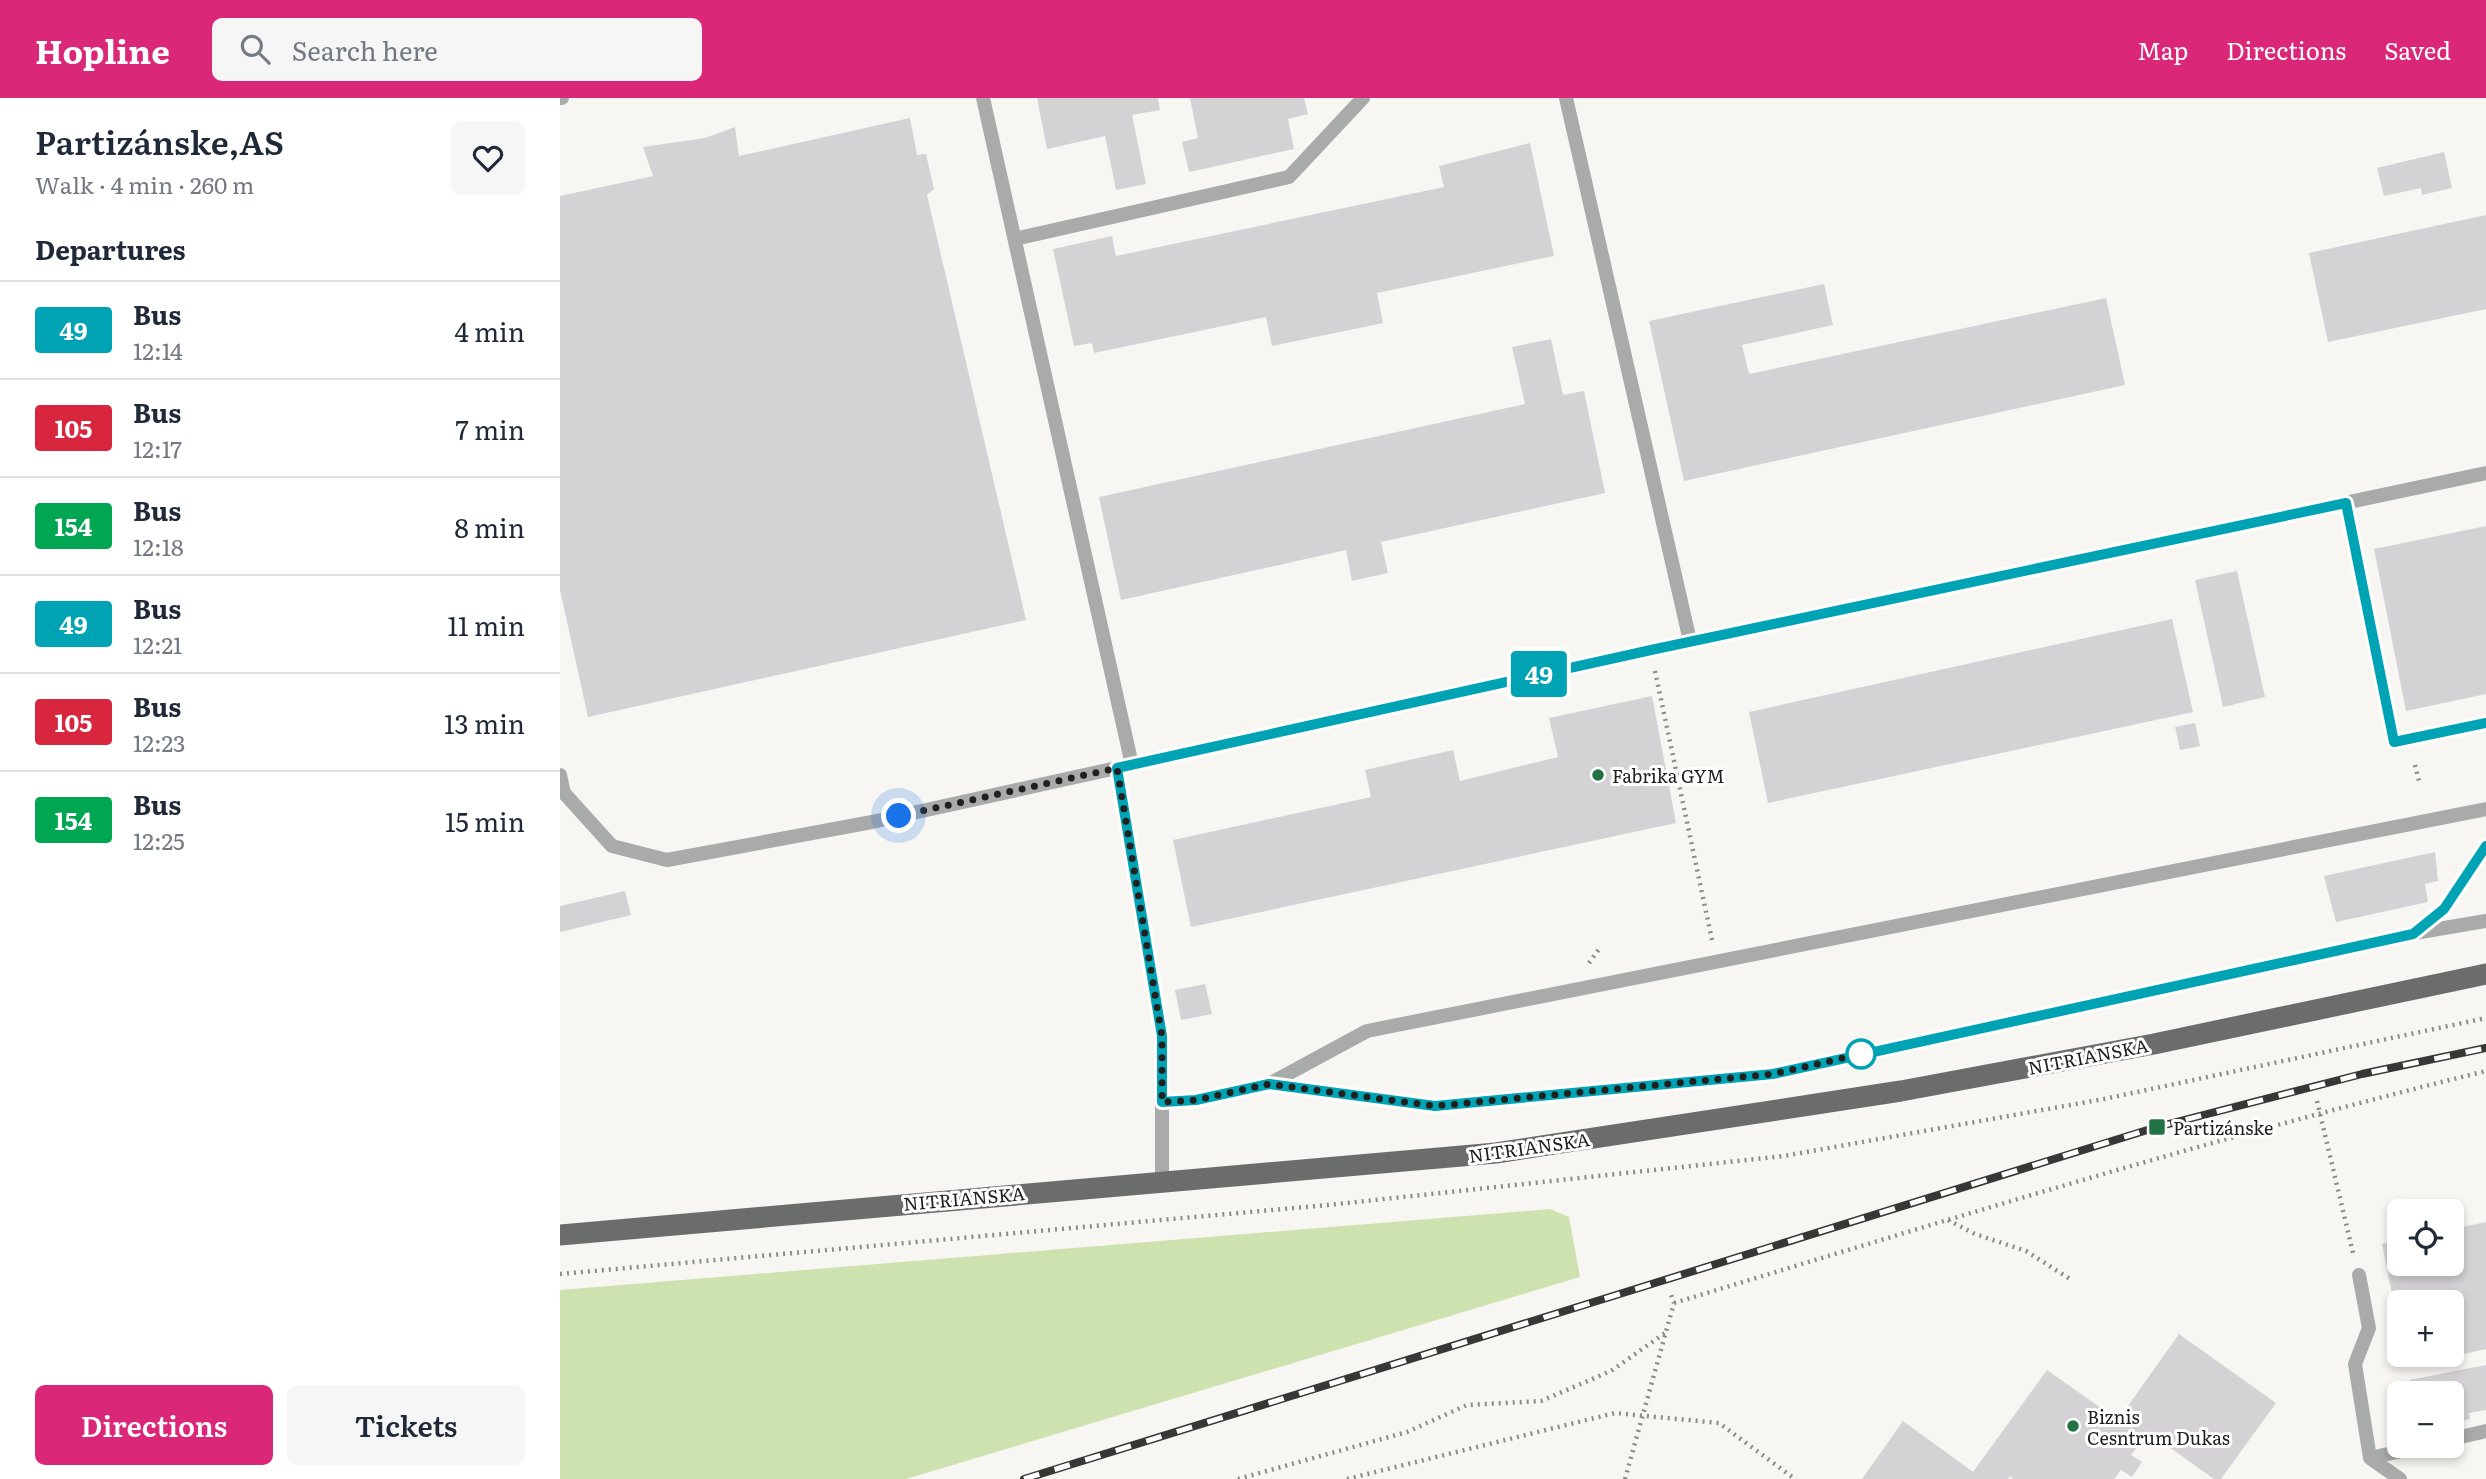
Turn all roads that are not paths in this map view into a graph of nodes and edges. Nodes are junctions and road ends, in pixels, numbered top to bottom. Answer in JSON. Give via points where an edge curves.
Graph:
{"nodes":[{"id":1,"x":983,"y":98,"type":"edge"},
{"id":2,"x":1363,"y":98,"type":"edge"},
{"id":3,"x":1566,"y":98,"type":"edge"},
{"id":4,"x":1016,"y":239,"type":"junction"},
{"id":5,"x":2486,"y":473,"type":"edge"},
{"id":6,"x":2346,"y":503,"type":"junction"},
{"id":7,"x":1690,"y":642,"type":"junction"},
{"id":8,"x":2486,"y":723,"type":"edge"},
{"id":9,"x":1132,"y":765,"type":"junction"},
{"id":10,"x":1117,"y":768,"type":"junction"},
{"id":11,"x":560,"y":775,"type":"edge"},
{"id":12,"x":562,"y":794,"type":"edge"},
{"id":13,"x":2486,"y":809,"type":"edge"},
{"id":14,"x":2486,"y":846,"type":"edge"},
{"id":15,"x":2486,"y":921,"type":"edge"},
{"id":16,"x":2413,"y":934,"type":"junction"},
{"id":17,"x":2486,"y":974,"type":"edge"},
{"id":18,"x":1269,"y":1084,"type":"junction"},
{"id":19,"x":1162,"y":1102,"type":"junction"},
{"id":20,"x":1162,"y":1181,"type":"junction"},
{"id":21,"x":560,"y":1235,"type":"edge"},
{"id":22,"x":2358,"y":1275,"type":"road end"},
{"id":23,"x":2486,"y":1431,"type":"edge"},
{"id":24,"x":2464,"y":1436,"type":"edge"},
{"id":25,"x":2387,"y":1454,"type":"edge"},
{"id":26,"x":2370,"y":1458,"type":"junction"},
{"id":27,"x":2400,"y":1479,"type":"edge"}],
"edges":[{"from":1,"to":4,"type":"lane"},
{"from":2,"to":4,"type":"lane","via":[[1289,177]]},
{"from":3,"to":7,"type":"lane"},
{"from":4,"to":9,"type":"lane"},
{"from":5,"to":6,"type":"lane"},
{"from":6,"to":7,"type":"lane"},
{"from":6,"to":8,"type":"lane","via":[[2394,742]]},
{"from":7,"to":9,"type":"lane"},
{"from":9,"to":10,"type":"lane"},
{"from":10,"to":12,"type":"lane","via":[[872,822],[667,860],[612,846]]},
{"from":10,"to":19,"type":"lane","via":[[1162,1036]]},
{"from":11,"to":12,"type":"lane"},
{"from":13,"to":18,"type":"lane","via":[[1367,1031]]},
{"from":14,"to":16,"type":"lane","via":[[2444,909]]},
{"from":15,"to":16,"type":"lane"},
{"from":16,"to":18,"type":"lane","via":[[1773,1074],[1435,1106]]},
{"from":17,"to":20,"type":"main road","name":"NITRIANSKA","via":[[2154,1044],[1901,1091],[1496,1153]]},
{"from":18,"to":19,"type":"lane","via":[[1196,1100]]},
{"from":19,"to":20,"type":"lane"},
{"from":20,"to":21,"type":"main road","name":"NITRIANSKA"},
{"from":22,"to":26,"type":"lane","via":[[2369,1328],[2355,1364]]},
{"from":23,"to":24,"type":"lane"},
{"from":25,"to":26,"type":"lane"},
{"from":26,"to":27,"type":"lane"}]}
